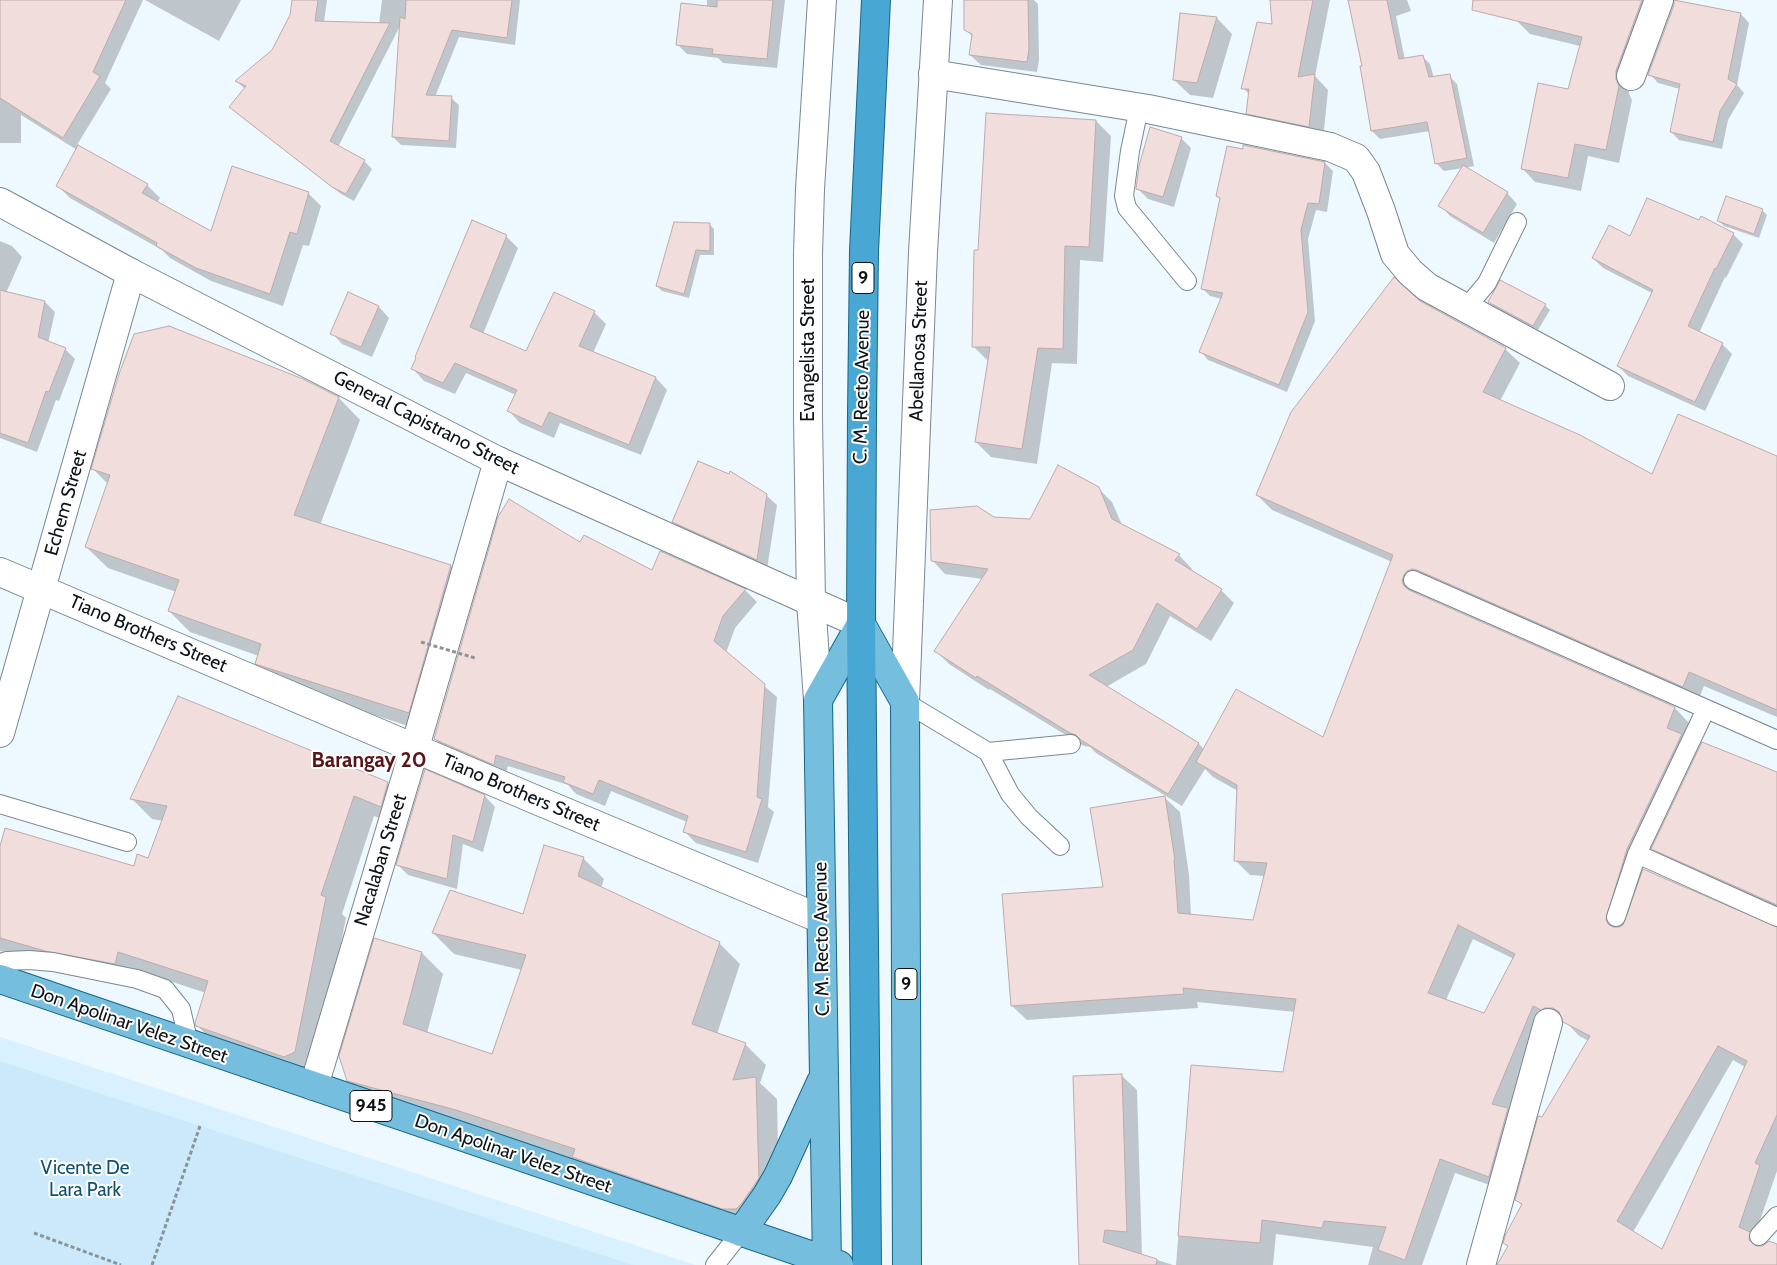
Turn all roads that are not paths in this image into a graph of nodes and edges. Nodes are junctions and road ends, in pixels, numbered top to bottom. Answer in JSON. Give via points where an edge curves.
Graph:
{"nodes":[{"id":1,"x":822,"y":0,"type":"edge"},
{"id":2,"x":876,"y":0,"type":"edge"},
{"id":3,"x":938,"y":0,"type":"edge"},
{"id":4,"x":1659,"y":0,"type":"edge"},
{"id":5,"x":934,"y":74,"type":"junction"},
{"id":6,"x":1631,"y":76,"type":"dead end"},
{"id":7,"x":1139,"y":108,"type":"junction"},
{"id":8,"x":0,"y":202,"type":"edge"},
{"id":9,"x":1517,"y":222,"type":"dead end"},
{"id":10,"x":131,"y":273,"type":"junction"},
{"id":11,"x":1187,"y":282,"type":"dead end"},
{"id":12,"x":1466,"y":308,"type":"junction"},
{"id":13,"x":1610,"y":386,"type":"dead end"},
{"id":14,"x":498,"y":461,"type":"junction"},
{"id":15,"x":0,"y":572,"type":"edge"},
{"id":16,"x":1413,"y":580,"type":"dead end"},
{"id":17,"x":41,"y":589,"type":"junction"},
{"id":18,"x":811,"y":602,"type":"junction"},
{"id":19,"x":861,"y":624,"type":"junction"},
{"id":20,"x":818,"y":700,"type":"junction"},
{"id":21,"x":905,"y":702,"type":"junction"},
{"id":22,"x":1706,"y":709,"type":"junction"},
{"id":23,"x":0,"y":733,"type":"edge"},
{"id":24,"x":1777,"y":740,"type":"edge"},
{"id":25,"x":1072,"y":744,"type":"dead end"},
{"id":26,"x":415,"y":747,"type":"junction"},
{"id":27,"x":988,"y":752,"type":"junction"},
{"id":28,"x":0,"y":804,"type":"edge"},
{"id":29,"x":127,"y":842,"type":"dead end"},
{"id":30,"x":1060,"y":846,"type":"dead end"},
{"id":31,"x":1637,"y":854,"type":"junction"},
{"id":32,"x":1616,"y":917,"type":"dead end"},
{"id":33,"x":1777,"y":917,"type":"edge"},
{"id":34,"x":821,"y":919,"type":"junction"},
{"id":35,"x":0,"y":963,"type":"edge"},
{"id":36,"x":0,"y":979,"type":"edge"},
{"id":37,"x":1548,"y":1023,"type":"dead end"},
{"id":38,"x":189,"y":1044,"type":"junction"},
{"id":39,"x":824,"y":1077,"type":"junction"},
{"id":40,"x":314,"y":1086,"type":"junction"},
{"id":41,"x":1777,"y":1216,"type":"edge"},
{"id":42,"x":741,"y":1232,"type":"junction"},
{"id":43,"x":1759,"y":1236,"type":"dead end"},
{"id":44,"x":831,"y":1264,"type":"edge"},
{"id":45,"x":715,"y":1265,"type":"edge"},
{"id":46,"x":867,"y":1265,"type":"edge"},
{"id":47,"x":907,"y":1265,"type":"edge"},
{"id":48,"x":1481,"y":1265,"type":"edge"}],
"edges":[{"from":1,"to":18,"type":"street","name":"Evangelista Street","via":[[808,254]]},
{"from":2,"to":19,"type":"highway","name":"C. M. Recto Avenue","number":"9","via":[[864,251]]},
{"from":3,"to":5,"type":"street","name":"Abellanosa Street"},
{"from":4,"to":6,"type":"street"},
{"from":5,"to":7,"type":"street"},
{"from":5,"to":21,"type":"street","name":"Abellanosa Street","via":[[922,262]]},
{"from":7,"to":11,"type":"lane","via":[[1124,196],[1127,208]]},
{"from":7,"to":12,"type":"street","via":[[1330,148],[1356,158],[1366,172],[1395,254],[1427,287]]},
{"from":8,"to":10,"type":"street","name":"General Capistrano Street"},
{"from":9,"to":12,"type":"lane","via":[[1486,283]]},
{"from":10,"to":14,"type":"street","name":"General Capistrano Street"},
{"from":10,"to":17,"type":"street","name":"Echem Street"},
{"from":12,"to":13,"type":"street"},
{"from":14,"to":18,"type":"street","name":"General Capistrano Street"},
{"from":14,"to":26,"type":"street","name":"Nacalaban Street"},
{"from":15,"to":17,"type":"street","name":"Tiano Brothers Street"},
{"from":16,"to":22,"type":"lane"},
{"from":17,"to":23,"type":"street","name":"Echem Street"},
{"from":17,"to":26,"type":"street","name":"Tiano Brothers Street"},
{"from":18,"to":19,"type":"street","name":"General Capistrano Street"},
{"from":18,"to":20,"type":"street","name":"Evangelista Street"},
{"from":19,"to":20,"type":"main road","name":"C. M. Recto Avenue","number":"9"},
{"from":19,"to":21,"type":"main road","name":"C. M. Recto Avenue","number":"9"},
{"from":19,"to":46,"type":"highway","name":"C. M. Recto Avenue","number":"9"},
{"from":20,"to":34,"type":"main road","name":"C. M. Recto Avenue"},
{"from":21,"to":27,"type":"lane"},
{"from":21,"to":47,"type":"main road","name":"C. M. Recto Avenue","number":"9"},
{"from":22,"to":24,"type":"lane"},
{"from":22,"to":31,"type":"lane"},
{"from":25,"to":27,"type":"lane"},
{"from":26,"to":34,"type":"street","name":"Tiano Brothers Street"},
{"from":26,"to":40,"type":"street","name":"Nacalaban Street"},
{"from":27,"to":30,"type":"lane","via":[[1010,794]]},
{"from":28,"to":29,"type":"lane"},
{"from":31,"to":32,"type":"lane"},
{"from":31,"to":33,"type":"lane"},
{"from":34,"to":39,"type":"main road","name":"C. M. Recto Avenue"},
{"from":35,"to":38,"type":"lane","via":[[53,962],[138,979],[165,989],[181,1009]]},
{"from":36,"to":38,"type":"main road","name":"Don Apolinar Velez Street","number":"945"},
{"from":37,"to":48,"type":"street"},
{"from":38,"to":40,"type":"main road","name":"Don Apolinar Velez Street","number":"945"},
{"from":39,"to":42,"type":"main road","via":[[778,1176]]},
{"from":39,"to":44,"type":"main road","name":"C. M. Recto Avenue"},
{"from":40,"to":42,"type":"main road","name":"Don Apolinar Velez Street","number":"945"},
{"from":41,"to":43,"type":"lane"},
{"from":42,"to":44,"type":"main road","name":"Don Apolinar Velez Street","number":"945"},
{"from":42,"to":45,"type":"lane"}]}
